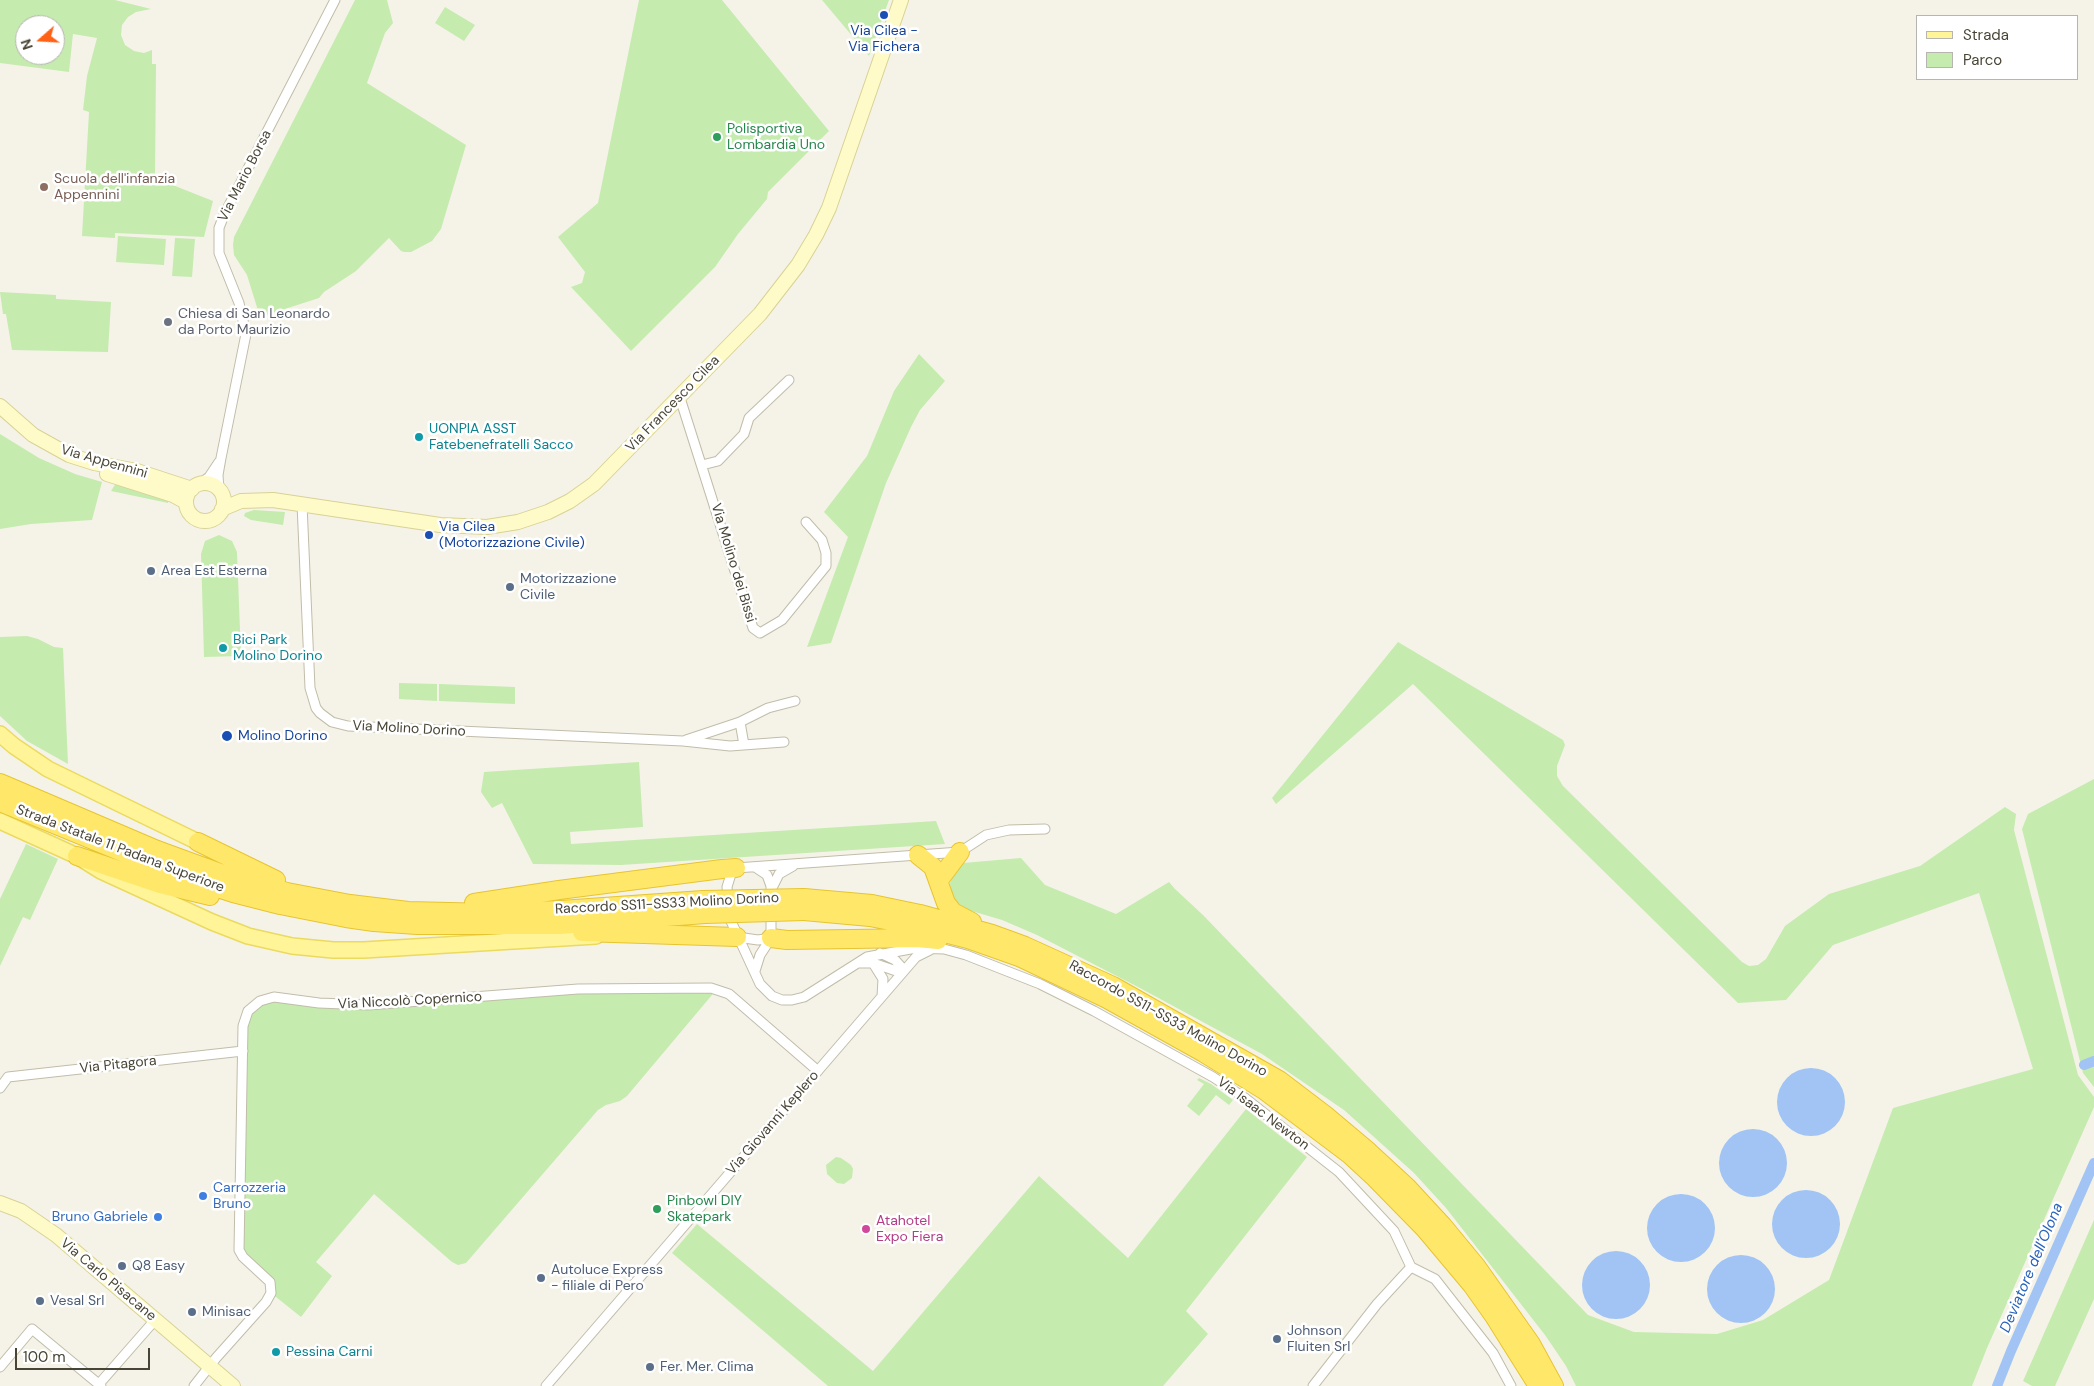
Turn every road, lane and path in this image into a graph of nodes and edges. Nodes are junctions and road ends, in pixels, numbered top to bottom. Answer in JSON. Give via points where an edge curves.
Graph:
{"nodes":[{"id":1,"x":329,"y":0,"type":"edge"},
{"id":2,"x":335,"y":0,"type":"edge"},
{"id":3,"x":901,"y":0,"type":"edge"},
{"id":4,"x":324,"y":19,"type":"junction"},
{"id":5,"x":789,"y":380,"type":"dead end"},
{"id":6,"x":680,"y":398,"type":"junction"},
{"id":7,"x":0,"y":406,"type":"edge"},
{"id":8,"x":0,"y":418,"type":"edge"},
{"id":9,"x":221,"y":458,"type":"junction"},
{"id":10,"x":702,"y":465,"type":"junction"},
{"id":11,"x":196,"y":486,"type":"junction"},
{"id":12,"x":219,"y":490,"type":"junction"},
{"id":13,"x":246,"y":500,"type":"junction"},
{"id":14,"x":186,"y":502,"type":"junction"},
{"id":15,"x":302,"y":504,"type":"junction"},
{"id":16,"x":222,"y":509,"type":"junction"},
{"id":17,"x":806,"y":522,"type":"dead end"},
{"id":18,"x":796,"y":701,"type":"dead end"},
{"id":19,"x":740,"y":722,"type":"junction"},
{"id":20,"x":0,"y":734,"type":"edge"},
{"id":21,"x":683,"y":741,"type":"junction"},
{"id":22,"x":784,"y":742,"type":"dead end"},
{"id":23,"x":744,"y":745,"type":"junction"},
{"id":24,"x":0,"y":749,"type":"edge"},
{"id":25,"x":35,"y":760,"type":"junction"},
{"id":26,"x":0,"y":783,"type":"edge"},
{"id":27,"x":0,"y":802,"type":"edge"},
{"id":28,"x":0,"y":821,"type":"edge"},
{"id":29,"x":1045,"y":829,"type":"dead end"},
{"id":30,"x":198,"y":842,"type":"joint"},
{"id":31,"x":960,"y":852,"type":"junction"},
{"id":32,"x":918,"y":855,"type":"junction"},
{"id":33,"x":77,"y":856,"type":"junction"},
{"id":34,"x":794,"y":865,"type":"junction"},
{"id":35,"x":754,"y":867,"type":"junction"},
{"id":36,"x":736,"y":868,"type":"junction"},
{"id":37,"x":939,"y":880,"type":"junction"},
{"id":38,"x":772,"y":888,"type":"junction"},
{"id":39,"x":350,"y":904,"type":"junction"},
{"id":40,"x":804,"y":904,"type":"junction"},
{"id":41,"x":376,"y":907,"type":"junction"},
{"id":42,"x":704,"y":907,"type":"junction"},
{"id":43,"x":388,"y":923,"type":"junction"},
{"id":44,"x":417,"y":925,"type":"junction"},
{"id":45,"x":624,"y":934,"type":"junction"},
{"id":46,"x":992,"y":934,"type":"junction"},
{"id":47,"x":737,"y":938,"type":"junction"},
{"id":48,"x":771,"y":938,"type":"junction"},
{"id":49,"x":934,"y":948,"type":"junction"},
{"id":50,"x":880,"y":953,"type":"junction"},
{"id":51,"x":1019,"y":957,"type":"junction"},
{"id":52,"x":856,"y":963,"type":"junction"},
{"id":53,"x":873,"y":963,"type":"junction"},
{"id":54,"x":755,"y":972,"type":"junction"},
{"id":55,"x":903,"y":972,"type":"junction"},
{"id":56,"x":882,"y":996,"type":"junction"},
{"id":57,"x":243,"y":1051,"type":"junction"},
{"id":58,"x":818,"y":1071,"type":"junction"},
{"id":59,"x":0,"y":1088,"type":"edge"},
{"id":60,"x":0,"y":1202,"type":"edge"},
{"id":61,"x":1411,"y":1266,"type":"junction"},
{"id":62,"x":155,"y":1320,"type":"junction"},
{"id":63,"x":210,"y":1366,"type":"junction"},
{"id":64,"x":0,"y":1367,"type":"edge"},
{"id":65,"x":100,"y":1385,"type":"edge"},
{"id":66,"x":194,"y":1386,"type":"edge"},
{"id":67,"x":233,"y":1386,"type":"edge"},
{"id":68,"x":546,"y":1386,"type":"edge"},
{"id":69,"x":1312,"y":1386,"type":"edge"},
{"id":70,"x":1511,"y":1386,"type":"edge"},
{"id":71,"x":1538,"y":1386,"type":"edge"},
{"id":72,"x":1554,"y":1386,"type":"edge"}],
"edges":[{"from":1,"to":4,"type":"street","name":"Via Mario Borsa"},
{"from":2,"to":4,"type":"street","name":"Via Mario Borsa"},
{"from":3,"to":6,"type":"street","name":"Via Francesco Cilea","via":[[838,184],[816,235],[775,296]]},
{"from":4,"to":9,"type":"street","name":"Via Mario Borsa","via":[[219,228],[219,253],[239,302],[246,334]]},
{"from":5,"to":10,"type":"street","via":[[749,418],[744,434],[718,461]]},
{"from":6,"to":10,"type":"street","name":"Via Molino dei Bissi"},
{"from":6,"to":15,"type":"street","name":"Via Francesco Cilea","via":[[594,484],[555,509],[518,522],[461,527]]},
{"from":7,"to":11,"type":"street","name":"Via Appennini","via":[[33,435],[69,455]]},
{"from":8,"to":14,"type":"street","name":"Via Appennini","via":[[37,448],[61,460],[130,480]]},
{"from":9,"to":11,"type":"street","name":"Via Mario Borsa","via":[[210,477]]},
{"from":9,"to":12,"type":"street","name":"Via Mario Borsa"},
{"from":10,"to":17,"type":"street","name":"Via Molino dei Bissi","via":[[753,628],[760,633],[782,620],[826,566],[822,540]]},
{"from":11,"to":12,"type":"street","via":[[210,484]]},
{"from":11,"to":14,"type":"street","via":[[187,495]]},
{"from":12,"to":13,"type":"street","name":"Via Francesco Cilea"},
{"from":12,"to":16,"type":"street"},
{"from":13,"to":15,"type":"street","name":"Via Francesco Cilea"},
{"from":13,"to":16,"type":"street","name":"Via Francesco Cilea"},
{"from":14,"to":16,"type":"street","via":[[191,515],[203,520],[215,517]]},
{"from":15,"to":21,"type":"street","name":"Via Molino Dorino","via":[[310,688],[313,702],[325,718],[348,726]]},
{"from":18,"to":19,"type":"street","via":[[768,708]]},
{"from":19,"to":21,"type":"street"},
{"from":19,"to":23,"type":"street"},
{"from":20,"to":25,"type":"main road"},
{"from":21,"to":23,"type":"street"},
{"from":22,"to":23,"type":"street"},
{"from":24,"to":25,"type":"main road","via":[[20,758]]},
{"from":25,"to":30,"type":"main road"},
{"from":26,"to":39,"type":"highway","name":"Strada Statale 11 Padana Superiore","via":[[220,874]]},
{"from":27,"to":43,"type":"highway","name":"Strada Statale 11 Padana Superiore","via":[[178,875],[233,893],[318,913]]},
{"from":28,"to":33,"type":"main road"},
{"from":29,"to":31,"type":"street","via":[[1009,830],[986,835]]},
{"from":30,"to":39,"type":"highway","via":[[275,880],[327,893]]},
{"from":31,"to":32,"type":"street"},
{"from":31,"to":37,"type":"highway"},
{"from":32,"to":34,"type":"street"},
{"from":32,"to":37,"type":"highway","via":[[933,866]]},
{"from":33,"to":43,"type":"highway","via":[[177,888],[322,922],[359,926]]},
{"from":33,"to":45,"type":"main road","via":[[101,871],[212,922],[248,936],[292,946],[364,950]]},
{"from":34,"to":35,"type":"street"},
{"from":34,"to":38,"type":"street","via":[[779,874]]},
{"from":35,"to":36,"type":"street"},
{"from":35,"to":38,"type":"street","via":[[767,875]]},
{"from":36,"to":41,"type":"highway","via":[[462,905]]},
{"from":36,"to":47,"type":"street","name":"Via Isaac Newton","via":[[730,874],[727,887],[730,919]]},
{"from":37,"to":46,"type":"highway","via":[[946,903],[954,912]]},
{"from":38,"to":48,"type":"street"},
{"from":39,"to":41,"type":"highway","name":"Raccordo SS11-SS33 Molino Dorino"},
{"from":40,"to":42,"type":"highway","name":"Raccordo SS11-SS33 Molino Dorino","bridge":true},
{"from":40,"to":46,"type":"highway","name":"Raccordo SS11-SS33 Molino Dorino","via":[[872,904]]},
{"from":40,"to":51,"type":"highway","name":"Raccordo SS11-SS33 Molino Dorino","via":[[921,927]]},
{"from":41,"to":42,"type":"highway","name":"Raccordo SS11-SS33 Molino Dorino","via":[[491,913]]},
{"from":42,"to":44,"type":"highway","name":"Raccordo SS11-SS33 Molino Dorino","via":[[558,925]]},
{"from":43,"to":44,"type":"highway","name":"Raccordo SS11-SS33 Molino Dorino"},
{"from":44,"to":45,"type":"highway","via":[[464,932]]},
{"from":45,"to":47,"type":"highway"},
{"from":46,"to":72,"type":"highway","name":"Raccordo SS11-SS33 Molino Dorino","via":[[1069,964],[1113,986],[1257,1066],[1325,1114],[1407,1187],[1443,1226],[1520,1328]]},
{"from":47,"to":48,"type":"street"},
{"from":47,"to":54,"type":"street","name":"Via Isaac Newton"},
{"from":48,"to":51,"type":"highway","via":[[918,938]]},
{"from":48,"to":54,"type":"street","via":[[760,955]]},
{"from":49,"to":50,"type":"street","name":"Via Isaac Newton"},
{"from":49,"to":55,"type":"street","name":"Via Giovanni Keplero","via":[[920,954]]},
{"from":49,"to":61,"type":"street","name":"Via Isaac Newton","via":[[966,955],[1040,984],[1182,1058],[1245,1098],[1339,1172],[1394,1230]]},
{"from":50,"to":52,"type":"street","name":"Via Isaac Newton"},
{"from":50,"to":55,"type":"street","via":[[894,960]]},
{"from":51,"to":71,"type":"highway","name":"Raccordo SS11-SS33 Molino Dorino","via":[[1107,999],[1234,1071],[1342,1148],[1449,1256],[1494,1316]]},
{"from":52,"to":53,"type":"street"},
{"from":52,"to":54,"type":"street","name":"Via Isaac Newton","via":[[804,997],[787,1001],[767,993]]},
{"from":53,"to":55,"type":"street"},
{"from":53,"to":56,"type":"street","via":[[883,979]]},
{"from":55,"to":56,"type":"street","name":"Via Giovanni Keplero"},
{"from":56,"to":58,"type":"street","name":"Via Giovanni Keplero"},
{"from":57,"to":58,"type":"street","name":"Via Niccolò Copernico","via":[[246,1015],[256,1003],[269,997],[368,1005],[578,989],[704,987],[729,994]]},
{"from":57,"to":59,"type":"street","name":"Via Pitagora","via":[[8,1077]]},
{"from":57,"to":63,"type":"street","name":"Via Niccolò Copernico","via":[[239,1250],[267,1279],[271,1289],[266,1302]]},
{"from":58,"to":68,"type":"street","name":"Via Giovanni Keplero"},
{"from":60,"to":62,"type":"street","name":"Via Carlo Pisacane","via":[[38,1222]]},
{"from":61,"to":69,"type":"street"},
{"from":61,"to":70,"type":"street","via":[[1435,1279],[1493,1354]]},
{"from":62,"to":63,"type":"street","name":"Via Carlo Pisacane"},
{"from":62,"to":65,"type":"street"},
{"from":63,"to":66,"type":"street"},
{"from":63,"to":67,"type":"street","name":"Via Carlo Pisacane"},
{"from":64,"to":65,"type":"street","via":[[32,1328]]}]}
